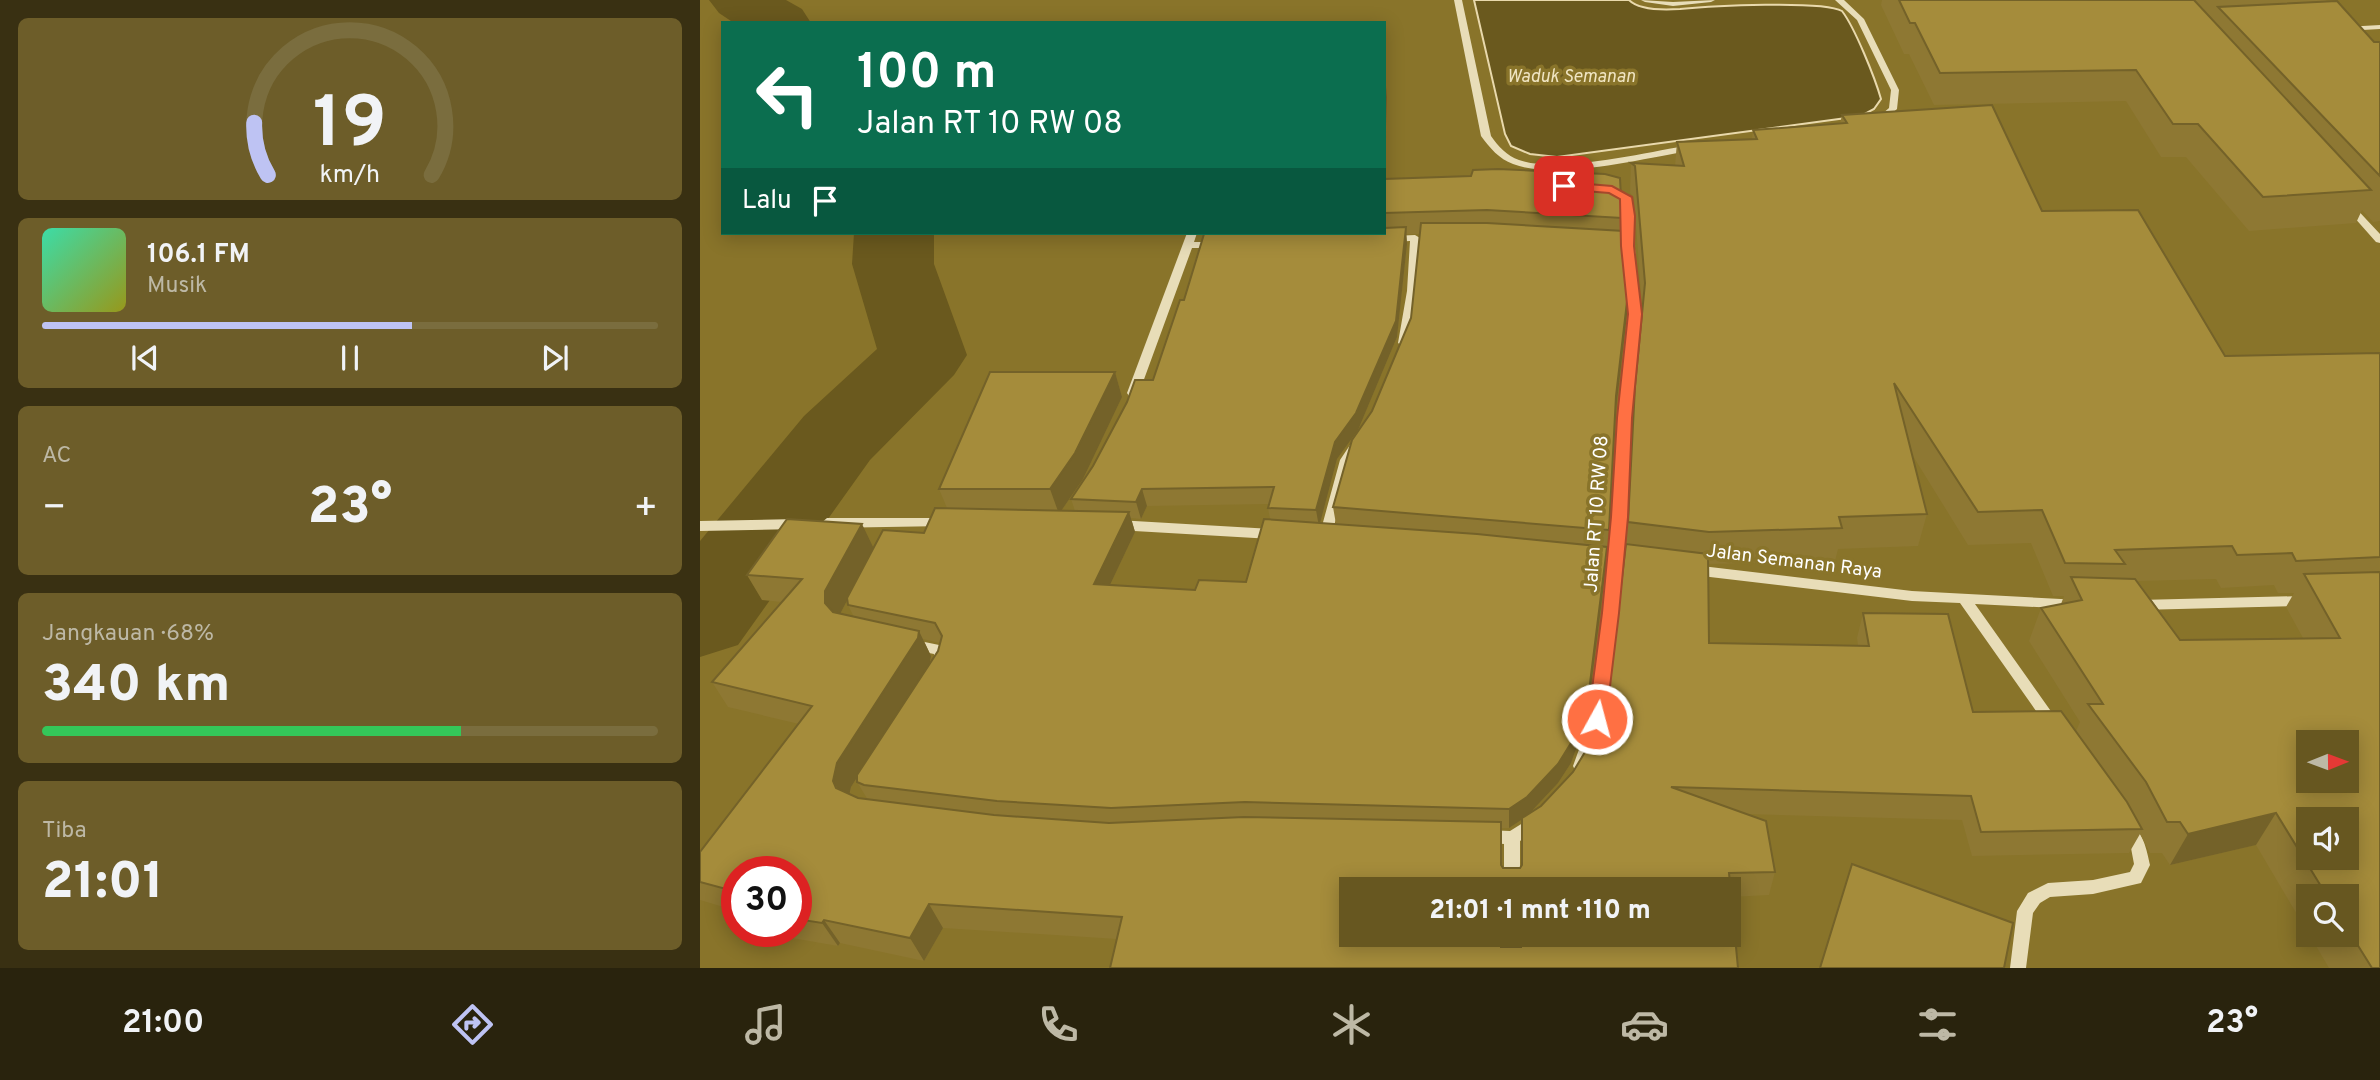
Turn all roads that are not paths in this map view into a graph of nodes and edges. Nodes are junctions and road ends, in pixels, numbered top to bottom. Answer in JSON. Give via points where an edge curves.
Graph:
{"nodes":[{"id":1,"x":1458,"y":0,"type":"edge"},
{"id":2,"x":1645,"y":0,"type":"edge"},
{"id":3,"x":1710,"y":0,"type":"edge"},
{"id":4,"x":1839,"y":0,"type":"edge"},
{"id":5,"x":2380,"y":27,"type":"edge"},
{"id":6,"x":2339,"y":29,"type":"edge"},
{"id":7,"x":1866,"y":123,"type":"edge"},
{"id":8,"x":1703,"y":146,"type":"edge"},
{"id":9,"x":1588,"y":188,"type":"edge"},
{"id":10,"x":2343,"y":199,"type":"edge"},
{"id":11,"x":1191,"y":235,"type":"edge"},
{"id":12,"x":1386,"y":239,"type":"edge"},
{"id":13,"x":2380,"y":240,"type":"edge"},
{"id":14,"x":1227,"y":244,"type":"edge"},
{"id":15,"x":1186,"y":245,"type":"junction"},
{"id":16,"x":1400,"y":349,"type":"edge"},
{"id":17,"x":1128,"y":406,"type":"edge"},
{"id":18,"x":1359,"y":441,"type":"edge"},
{"id":19,"x":953,"y":522,"type":"edge"},
{"id":20,"x":1104,"y":524,"type":"edge"},
{"id":21,"x":700,"y":526,"type":"edge"},
{"id":22,"x":1284,"y":534,"type":"edge"},
{"id":23,"x":1325,"y":537,"type":"edge"},
{"id":24,"x":1575,"y":556,"type":"edge"},
{"id":25,"x":1615,"y":561,"type":"junction"},
{"id":26,"x":1656,"y":565,"type":"edge"},
{"id":27,"x":1683,"y":569,"type":"edge"},
{"id":28,"x":1964,"y":599,"type":"junction"},
{"id":29,"x":2316,"y":600,"type":"edge"},
{"id":30,"x":2083,"y":604,"type":"edge"},
{"id":31,"x":2123,"y":604,"type":"edge"},
{"id":32,"x":889,"y":639,"type":"edge"},
{"id":33,"x":933,"y":677,"type":"edge"},
{"id":34,"x":2059,"y":732,"type":"edge"},
{"id":35,"x":1570,"y":782,"type":"edge"},
{"id":36,"x":1542,"y":815,"type":"edge"},
{"id":37,"x":2122,"y":820,"type":"edge"},
{"id":38,"x":1471,"y":836,"type":"edge"},
{"id":39,"x":1513,"y":838,"type":"junction"},
{"id":40,"x":1512,"y":877,"type":"edge"},
{"id":41,"x":1512,"y":947,"type":"edge"},
{"id":42,"x":1512,"y":968,"type":"edge"},
{"id":43,"x":2018,"y":968,"type":"edge"}],
"edges":[{"from":1,"to":8,"type":"street","via":[[1486,136],[1496,150],[1517,163],[1554,168]]},
{"from":2,"to":3,"type":"street","via":[[1673,4]]},
{"from":4,"to":7,"type":"street","via":[[1860,19],[1895,90],[1893,109],[1880,121]]},
{"from":5,"to":6,"type":"street"},
{"from":9,"to":25,"type":"street","name":"Jalan RT 10 RW 08","via":[[1612,190],[1626,197],[1629,216],[1622,245],[1635,314]]},
{"from":10,"to":13,"type":"street"},
{"from":11,"to":15,"type":"street"},
{"from":12,"to":16,"type":"street","via":[[1422,238]]},
{"from":14,"to":15,"type":"street"},
{"from":15,"to":17,"type":"street"},
{"from":18,"to":23,"type":"street","via":[[1346,460]]},
{"from":19,"to":21,"type":"street","via":[[895,527]]},
{"from":20,"to":22,"type":"street"},
{"from":24,"to":25,"type":"street"},
{"from":25,"to":26,"type":"street"},
{"from":25,"to":35,"type":"street","name":"Jalan RT 10 RW 08","via":[[1597,719]]},
{"from":27,"to":28,"type":"street","name":"Jalan Semanan Raya"},
{"from":28,"to":30,"type":"street","name":"Jalan Semanan Raya"},
{"from":28,"to":34,"type":"street"},
{"from":29,"to":31,"type":"street"},
{"from":32,"to":33,"type":"street","via":[[939,650],[942,657]]},
{"from":36,"to":39,"type":"street"},
{"from":37,"to":43,"type":"street","via":[[2138,847],[2142,865],[2135,878],[2048,890],[2034,898],[2025,911]]},
{"from":38,"to":39,"type":"street"},
{"from":39,"to":40,"type":"street"},
{"from":41,"to":42,"type":"street"}]}
